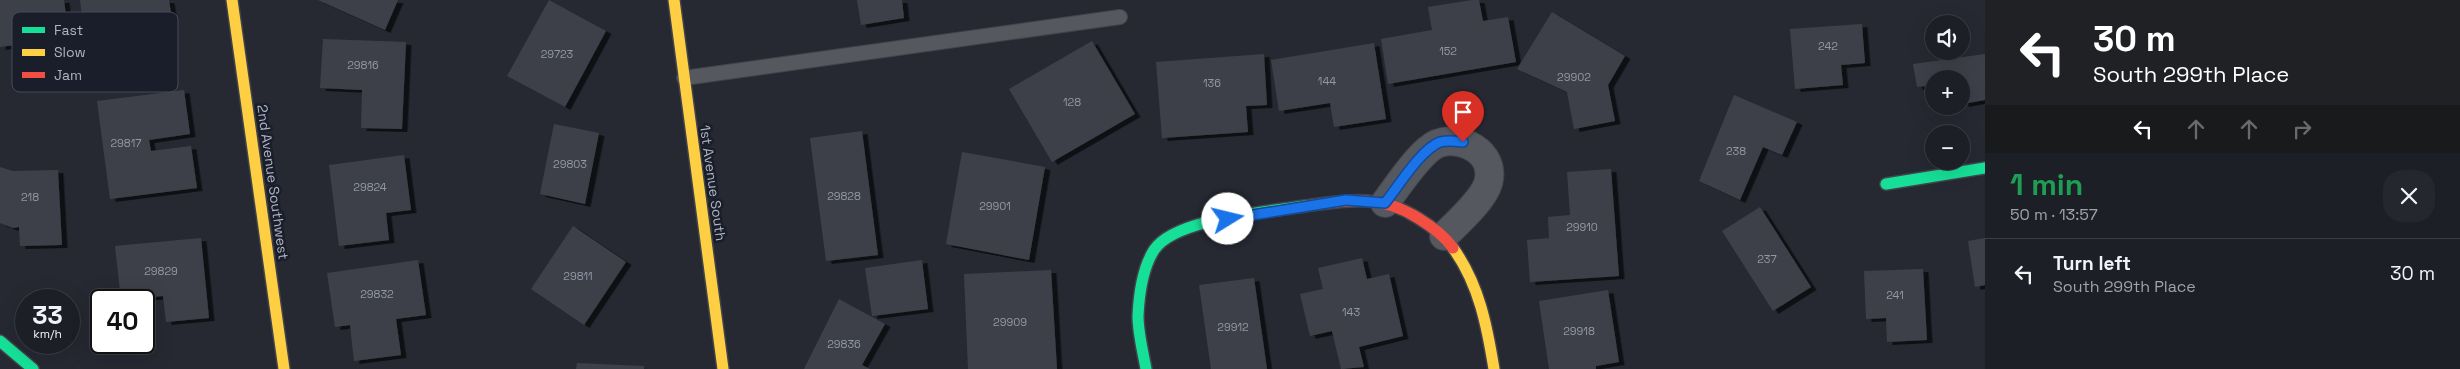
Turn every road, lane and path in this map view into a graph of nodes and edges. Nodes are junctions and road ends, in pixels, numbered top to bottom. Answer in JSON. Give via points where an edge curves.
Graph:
{"nodes":[{"id":1,"x":232,"y":0,"type":"edge"},
{"id":2,"x":674,"y":0,"type":"edge"},
{"id":3,"x":1120,"y":17,"type":"dead end"},
{"id":4,"x":684,"y":78,"type":"junction"},
{"id":5,"x":1985,"y":168,"type":"edge"},
{"id":6,"x":1886,"y":184,"type":"dead end"},
{"id":7,"x":1385,"y":203,"type":"junction"},
{"id":8,"x":1435,"y":229,"type":"junction"},
{"id":9,"x":0,"y":341,"type":"edge"},
{"id":10,"x":34,"y":369,"type":"edge"},
{"id":11,"x":284,"y":369,"type":"edge"},
{"id":12,"x":723,"y":369,"type":"edge"},
{"id":13,"x":1146,"y":369,"type":"edge"},
{"id":14,"x":1494,"y":369,"type":"edge"}],
"edges":[{"from":1,"to":11,"type":"street","name":"2nd Avenue Southwest"},
{"from":2,"to":4,"type":"street","name":"1st Avenue South"},
{"from":3,"to":4,"type":"lane"},
{"from":4,"to":12,"type":"street","name":"1st Avenue South"},
{"from":5,"to":6,"type":"street"},
{"from":7,"to":8,"type":"street"},
{"from":7,"to":8,"type":"street","via":[[1429,149],[1452,140],[1463,142],[1474,148],[1485,162],[1489,179],[1483,194]]},
{"from":7,"to":13,"type":"street","via":[[1346,200],[1208,222],[1178,231],[1155,249],[1142,278],[1138,318]]},
{"from":8,"to":14,"type":"street","via":[[1460,255],[1472,279],[1488,331]]},
{"from":9,"to":10,"type":"street"}]}
